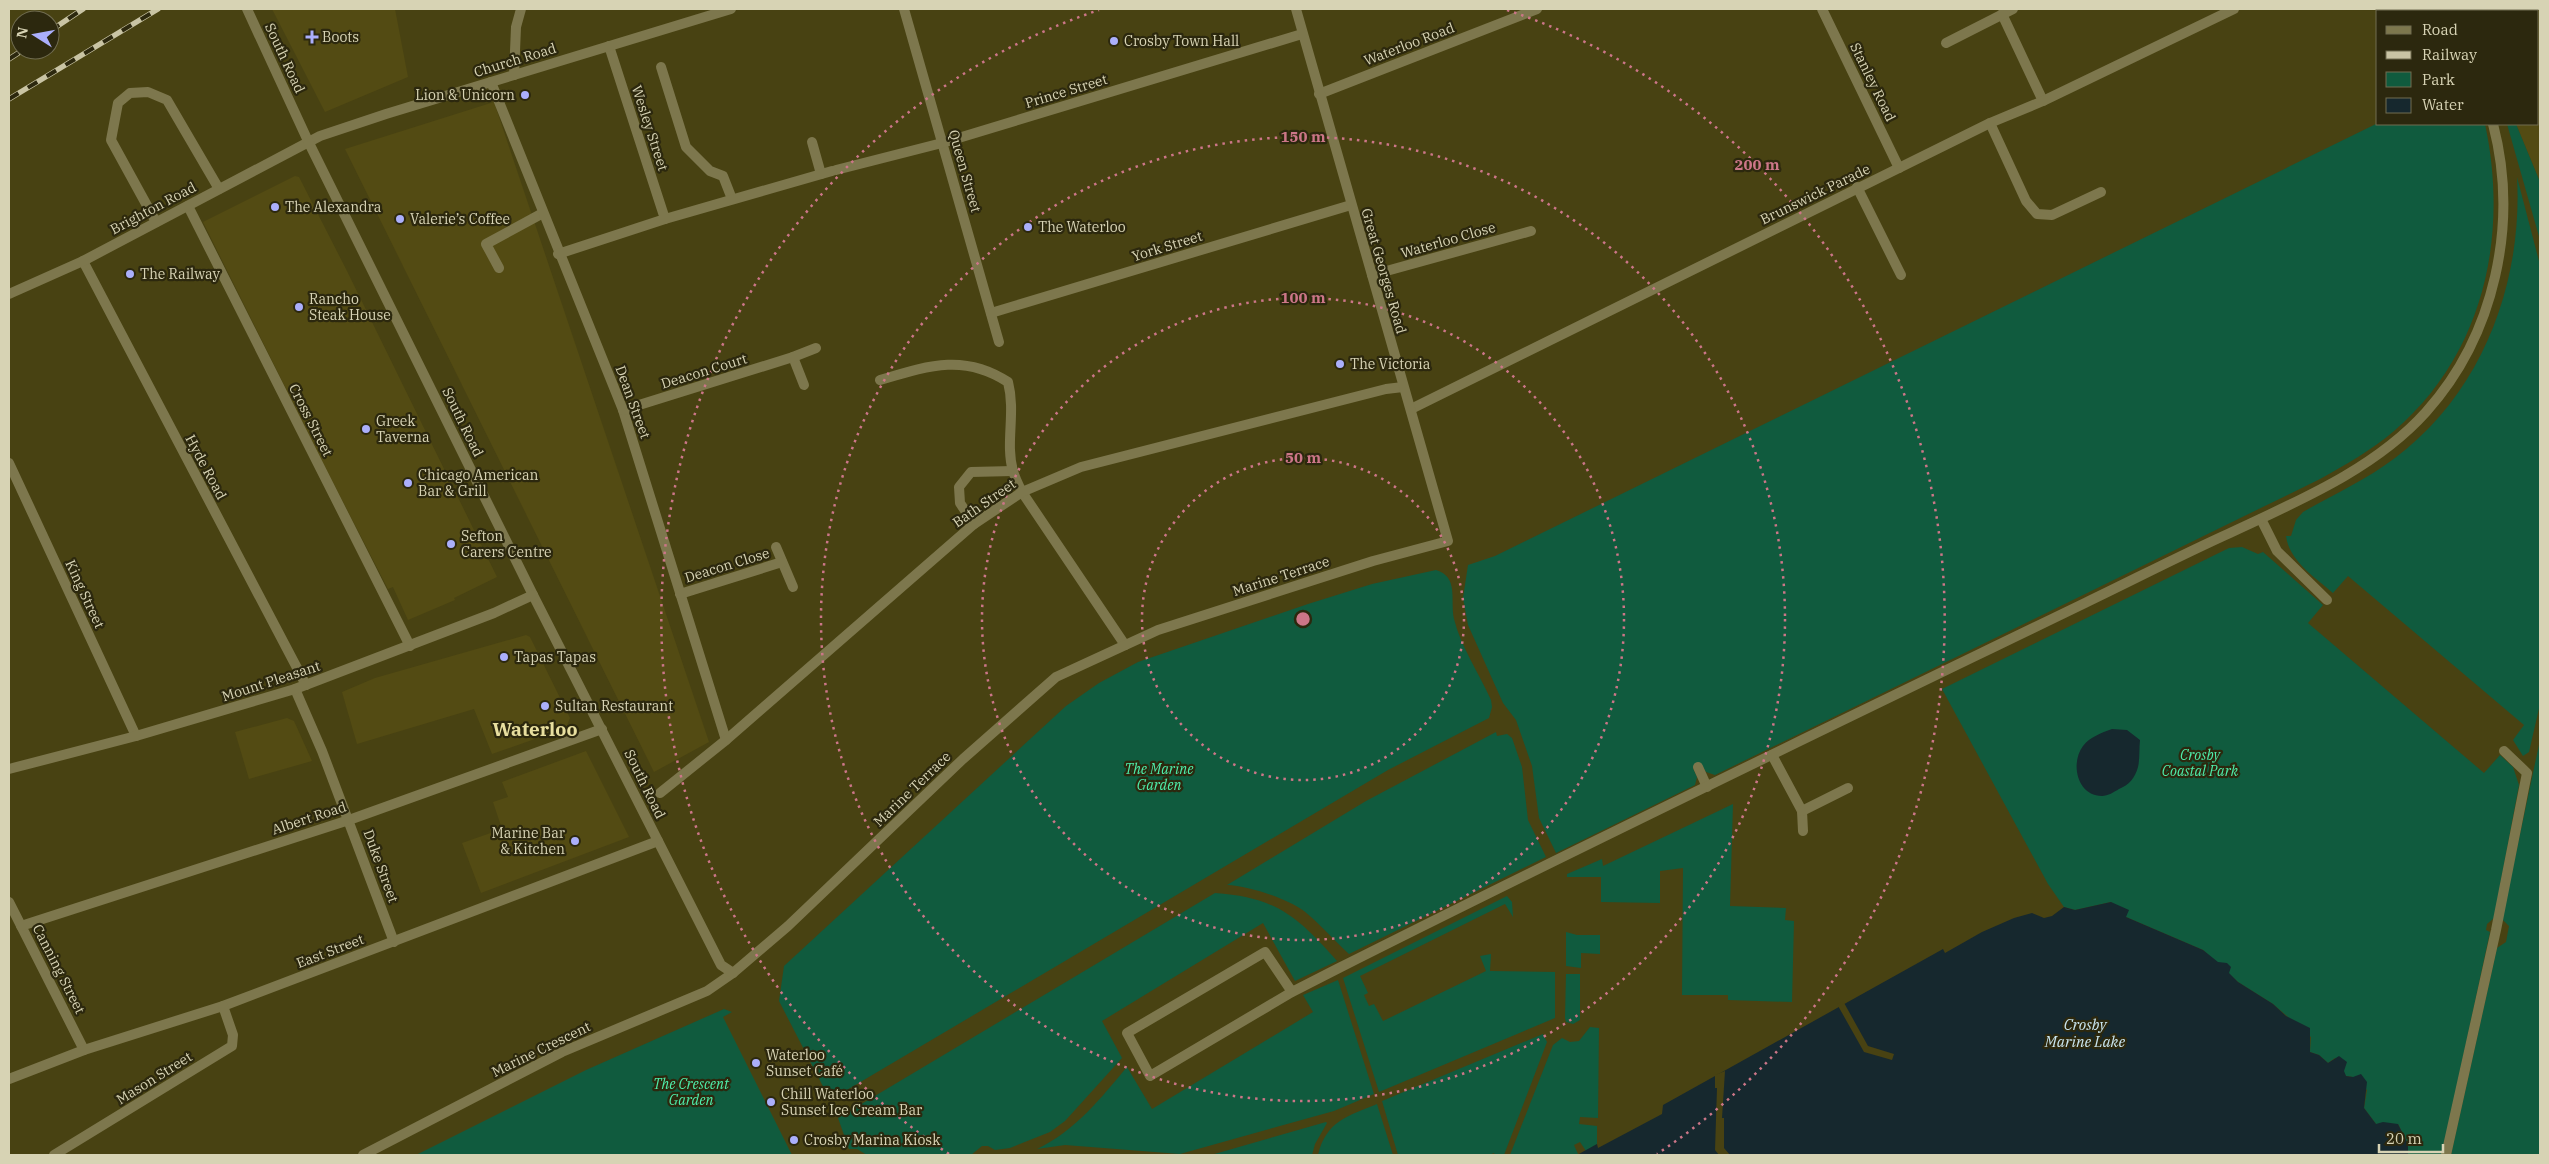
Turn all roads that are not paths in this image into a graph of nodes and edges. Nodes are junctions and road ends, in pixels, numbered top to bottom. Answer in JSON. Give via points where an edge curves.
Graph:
{"nodes":[{"id":1,"x":247,"y":9,"type":"edge"},
{"id":2,"x":521,"y":9,"type":"edge"},
{"id":3,"x":731,"y":9,"type":"edge"},
{"id":4,"x":904,"y":9,"type":"edge"},
{"id":5,"x":1296,"y":9,"type":"edge"},
{"id":6,"x":1537,"y":9,"type":"edge"},
{"id":7,"x":1822,"y":9,"type":"edge"},
{"id":8,"x":2013,"y":9,"type":"edge"},
{"id":9,"x":2234,"y":9,"type":"edge"},
{"id":10,"x":2002,"y":14,"type":"junction"},
{"id":11,"x":1302,"y":34,"type":"junction"},
{"id":12,"x":1946,"y":43,"type":"dead end"},
{"id":13,"x":609,"y":46,"type":"junction"},
{"id":14,"x":661,"y":67,"type":"dead end"},
{"id":15,"x":514,"y":75,"type":"junction"},
{"id":16,"x":491,"y":82,"type":"junction"},
{"id":17,"x":1318,"y":94,"type":"junction"},
{"id":18,"x":2043,"y":101,"type":"junction"},
{"id":19,"x":1990,"y":123,"type":"junction"},
{"id":20,"x":2493,"y":125,"type":"edge"},
{"id":21,"x":308,"y":141,"type":"junction"},
{"id":22,"x":812,"y":142,"type":"dead end"},
{"id":23,"x":942,"y":143,"type":"junction"},
{"id":24,"x":1899,"y":168,"type":"junction"},
{"id":25,"x":821,"y":174,"type":"junction"},
{"id":26,"x":1857,"y":187,"type":"junction"},
{"id":27,"x":219,"y":189,"type":"junction"},
{"id":28,"x":2101,"y":192,"type":"dead end"},
{"id":29,"x":732,"y":199,"type":"junction"},
{"id":30,"x":1351,"y":205,"type":"junction"},
{"id":31,"x":188,"y":206,"type":"junction"},
{"id":32,"x":542,"y":213,"type":"junction"},
{"id":33,"x":664,"y":219,"type":"junction"},
{"id":34,"x":156,"y":222,"type":"junction"},
{"id":35,"x":1531,"y":231,"type":"dead end"},
{"id":36,"x":558,"y":254,"type":"junction"},
{"id":37,"x":83,"y":261,"type":"junction"},
{"id":38,"x":499,"y":268,"type":"dead end"},
{"id":39,"x":1372,"y":275,"type":"junction"},
{"id":40,"x":1901,"y":275,"type":"dead end"},
{"id":41,"x":9,"y":294,"type":"edge"},
{"id":42,"x":991,"y":313,"type":"junction"},
{"id":43,"x":999,"y":342,"type":"dead end"},
{"id":44,"x":816,"y":348,"type":"dead end"},
{"id":45,"x":793,"y":357,"type":"junction"},
{"id":46,"x":880,"y":380,"type":"dead end"},
{"id":47,"x":804,"y":385,"type":"dead end"},
{"id":48,"x":1403,"y":387,"type":"junction"},
{"id":49,"x":623,"y":410,"type":"junction"},
{"id":50,"x":1411,"y":410,"type":"junction"},
{"id":51,"x":9,"y":463,"type":"edge"},
{"id":52,"x":1013,"y":471,"type":"junction"},
{"id":53,"x":1022,"y":492,"type":"junction"},
{"id":54,"x":2261,"y":519,"type":"junction"},
{"id":55,"x":974,"y":524,"type":"junction"},
{"id":56,"x":1448,"y":540,"type":"joint"},
{"id":57,"x":776,"y":547,"type":"dead end"},
{"id":58,"x":782,"y":562,"type":"junction"},
{"id":59,"x":793,"y":586,"type":"dead end"},
{"id":60,"x":680,"y":594,"type":"junction"},
{"id":61,"x":534,"y":595,"type":"junction"},
{"id":62,"x":2327,"y":600,"type":"dead end"},
{"id":63,"x":1125,"y":645,"type":"junction"},
{"id":64,"x":410,"y":646,"type":"junction"},
{"id":65,"x":306,"y":685,"type":"junction"},
{"id":66,"x":295,"y":689,"type":"junction"},
{"id":67,"x":602,"y":729,"type":"junction"},
{"id":68,"x":136,"y":736,"type":"junction"},
{"id":69,"x":726,"y":740,"type":"junction"},
{"id":70,"x":2504,"y":751,"type":"dead end"},
{"id":71,"x":1772,"y":755,"type":"junction"},
{"id":72,"x":1698,"y":767,"type":"dead end"},
{"id":73,"x":9,"y":769,"type":"edge"},
{"id":74,"x":1707,"y":787,"type":"junction"},
{"id":75,"x":1848,"y":788,"type":"dead end"},
{"id":76,"x":660,"y":794,"type":"dead end"},
{"id":77,"x":1802,"y":811,"type":"junction"},
{"id":78,"x":349,"y":820,"type":"junction"},
{"id":79,"x":1803,"y":831,"type":"dead end"},
{"id":80,"x":658,"y":841,"type":"junction"},
{"id":81,"x":9,"y":902,"type":"edge"},
{"id":82,"x":22,"y":926,"type":"junction"},
{"id":83,"x":394,"y":942,"type":"junction"},
{"id":84,"x":733,"y":973,"type":"junction"},
{"id":85,"x":1292,"y":992,"type":"junction"},
{"id":86,"x":223,"y":1006,"type":"junction"},
{"id":87,"x":84,"y":1050,"type":"junction"},
{"id":88,"x":9,"y":1078,"type":"edge"},
{"id":89,"x":54,"y":1155,"type":"edge"},
{"id":90,"x":362,"y":1155,"type":"edge"},
{"id":91,"x":2446,"y":1155,"type":"edge"}],
"edges":[{"from":1,"to":21,"type":"street","name":"South Road"},
{"from":2,"to":15,"type":"street","via":[[516,28]]},
{"from":3,"to":13,"type":"street","name":"Church Road"},
{"from":4,"to":23,"type":"street","name":"Queen Street"},
{"from":5,"to":11,"type":"street","name":"Great Georges Road"},
{"from":6,"to":17,"type":"street","name":"Waterloo Road"},
{"from":7,"to":24,"type":"street","name":"Stanley Road"},
{"from":8,"to":10,"type":"street"},
{"from":9,"to":18,"type":"street","name":"Brunswick Parade"},
{"from":10,"to":12,"type":"street"},
{"from":10,"to":18,"type":"street"},
{"from":11,"to":17,"type":"street","name":"Great Georges Road"},
{"from":11,"to":23,"type":"street","name":"Prince Street"},
{"from":13,"to":15,"type":"street","name":"Church Road"},
{"from":13,"to":33,"type":"street","name":"Wesley Street"},
{"from":14,"to":29,"type":"street","via":[[686,147],[710,170],[723,176]]},
{"from":15,"to":16,"type":"street","name":"Church Road"},
{"from":16,"to":21,"type":"street","name":"Church Road"},
{"from":16,"to":32,"type":"street","name":"Dean Street"},
{"from":17,"to":30,"type":"street","name":"Great Georges Road"},
{"from":18,"to":19,"type":"street","name":"Brunswick Parade"},
{"from":19,"to":24,"type":"street","name":"Brunswick Parade"},
{"from":19,"to":28,"type":"street","via":[[2026,201],[2036,214],[2052,215]]},
{"from":20,"to":54,"type":"street","via":[[2503,200],[2501,247],[2490,297],[2466,355],[2441,394],[2407,431],[2347,474]]},
{"from":21,"to":27,"type":"street","name":"Brighton Road"},
{"from":21,"to":61,"type":"street","name":"South Road"},
{"from":22,"to":25,"type":"street"},
{"from":23,"to":25,"type":"street","name":"Prince Street"},
{"from":23,"to":42,"type":"street","name":"Queen Street"},
{"from":24,"to":26,"type":"street","name":"Brunswick Parade"},
{"from":25,"to":29,"type":"street"},
{"from":26,"to":40,"type":"street"},
{"from":26,"to":50,"type":"street","name":"Brunswick Parade"},
{"from":27,"to":31,"type":"street","name":"Brighton Road"},
{"from":27,"to":34,"type":"street","via":[[167,100],[148,92],[130,93],[118,103],[111,140]]},
{"from":29,"to":33,"type":"street"},
{"from":30,"to":39,"type":"street","name":"Great Georges Road"},
{"from":30,"to":42,"type":"street","name":"York Street"},
{"from":31,"to":34,"type":"street","name":"Brighton Road"},
{"from":31,"to":64,"type":"street","name":"Cross Street"},
{"from":32,"to":36,"type":"street","name":"Dean Street"},
{"from":32,"to":38,"type":"street","via":[[486,244]]},
{"from":33,"to":36,"type":"street"},
{"from":34,"to":37,"type":"street","name":"Brighton Road"},
{"from":35,"to":39,"type":"street","name":"Waterloo Close"},
{"from":36,"to":49,"type":"street","name":"Dean Street"},
{"from":37,"to":41,"type":"street","name":"Brighton Road"},
{"from":37,"to":65,"type":"street","name":"Hyde Road"},
{"from":39,"to":48,"type":"street","name":"Great Georges Road"},
{"from":42,"to":43,"type":"street","name":"Queen Street"},
{"from":44,"to":45,"type":"street","name":"Deacon Court"},
{"from":45,"to":47,"type":"street"},
{"from":45,"to":49,"type":"street","name":"Deacon Court"},
{"from":46,"to":52,"type":"street","via":[[932,365],[968,365],[991,371],[1008,382],[1013,400],[1010,448]]},
{"from":48,"to":50,"type":"street","name":"Great Georges Road"},
{"from":48,"to":53,"type":"street","name":"Bath Street","via":[[1081,467]]},
{"from":49,"to":60,"type":"street","name":"Dean Street"},
{"from":50,"to":56,"type":"street","name":"Great Georges Road"},
{"from":51,"to":68,"type":"street","name":"King Street"},
{"from":52,"to":53,"type":"street"},
{"from":52,"to":55,"type":"street","via":[[971,472],[959,487],[960,503]]},
{"from":53,"to":55,"type":"street","name":"Bath Street"},
{"from":53,"to":63,"type":"street"},
{"from":54,"to":62,"type":"street","via":[[2277,551]]},
{"from":54,"to":71,"type":"street"},
{"from":55,"to":69,"type":"street","name":"Bath Street"},
{"from":56,"to":63,"type":"street","name":"Marine Terrace","via":[[1244,602],[1158,630]]},
{"from":57,"to":58,"type":"street","name":"Deacon Close"},
{"from":58,"to":59,"type":"street","name":"Deacon Close"},
{"from":58,"to":60,"type":"street","name":"Deacon Close"},
{"from":60,"to":69,"type":"street","name":"Dean Street"},
{"from":61,"to":64,"type":"street","name":"Mount Pleasant"},
{"from":61,"to":67,"type":"street","name":"South Road"},
{"from":63,"to":84,"type":"street","name":"Marine Terrace","via":[[1056,677],[963,759],[788,926]]},
{"from":64,"to":65,"type":"street","name":"Mount Pleasant"},
{"from":65,"to":66,"type":"street","name":"Mount Pleasant"},
{"from":66,"to":68,"type":"street","name":"Mount Pleasant"},
{"from":66,"to":78,"type":"street","name":"Duke Street"},
{"from":67,"to":78,"type":"street","name":"Albert Road"},
{"from":67,"to":80,"type":"street","name":"South Road"},
{"from":68,"to":73,"type":"street","name":"Mount Pleasant"},
{"from":69,"to":76,"type":"street","name":"Bath Street"},
{"from":70,"to":91,"type":"street","via":[[2527,773]]},
{"from":71,"to":74,"type":"street"},
{"from":71,"to":77,"type":"street"},
{"from":72,"to":74,"type":"street"},
{"from":74,"to":85,"type":"street"},
{"from":75,"to":77,"type":"street"},
{"from":77,"to":79,"type":"street"},
{"from":78,"to":82,"type":"street","name":"Albert Road"},
{"from":78,"to":83,"type":"street","name":"Duke Street"},
{"from":80,"to":83,"type":"street","name":"East Street"},
{"from":80,"to":84,"type":"street","name":"South Road","via":[[721,965]]},
{"from":81,"to":82,"type":"street","name":"Canning Street"},
{"from":82,"to":87,"type":"street","name":"Canning Street"},
{"from":83,"to":86,"type":"street","name":"East Street"},
{"from":84,"to":90,"type":"street","name":"Marine Crescent","via":[[707,991],[562,1052]]},
{"from":85,"to":85,"type":"street","via":[[1150,1076],[1127,1033],[1265,952]]},
{"from":86,"to":87,"type":"street","name":"East Street"},
{"from":86,"to":89,"type":"street","name":"Mason Street","via":[[232,1046]]},
{"from":87,"to":88,"type":"street","name":"East Street"}]}
